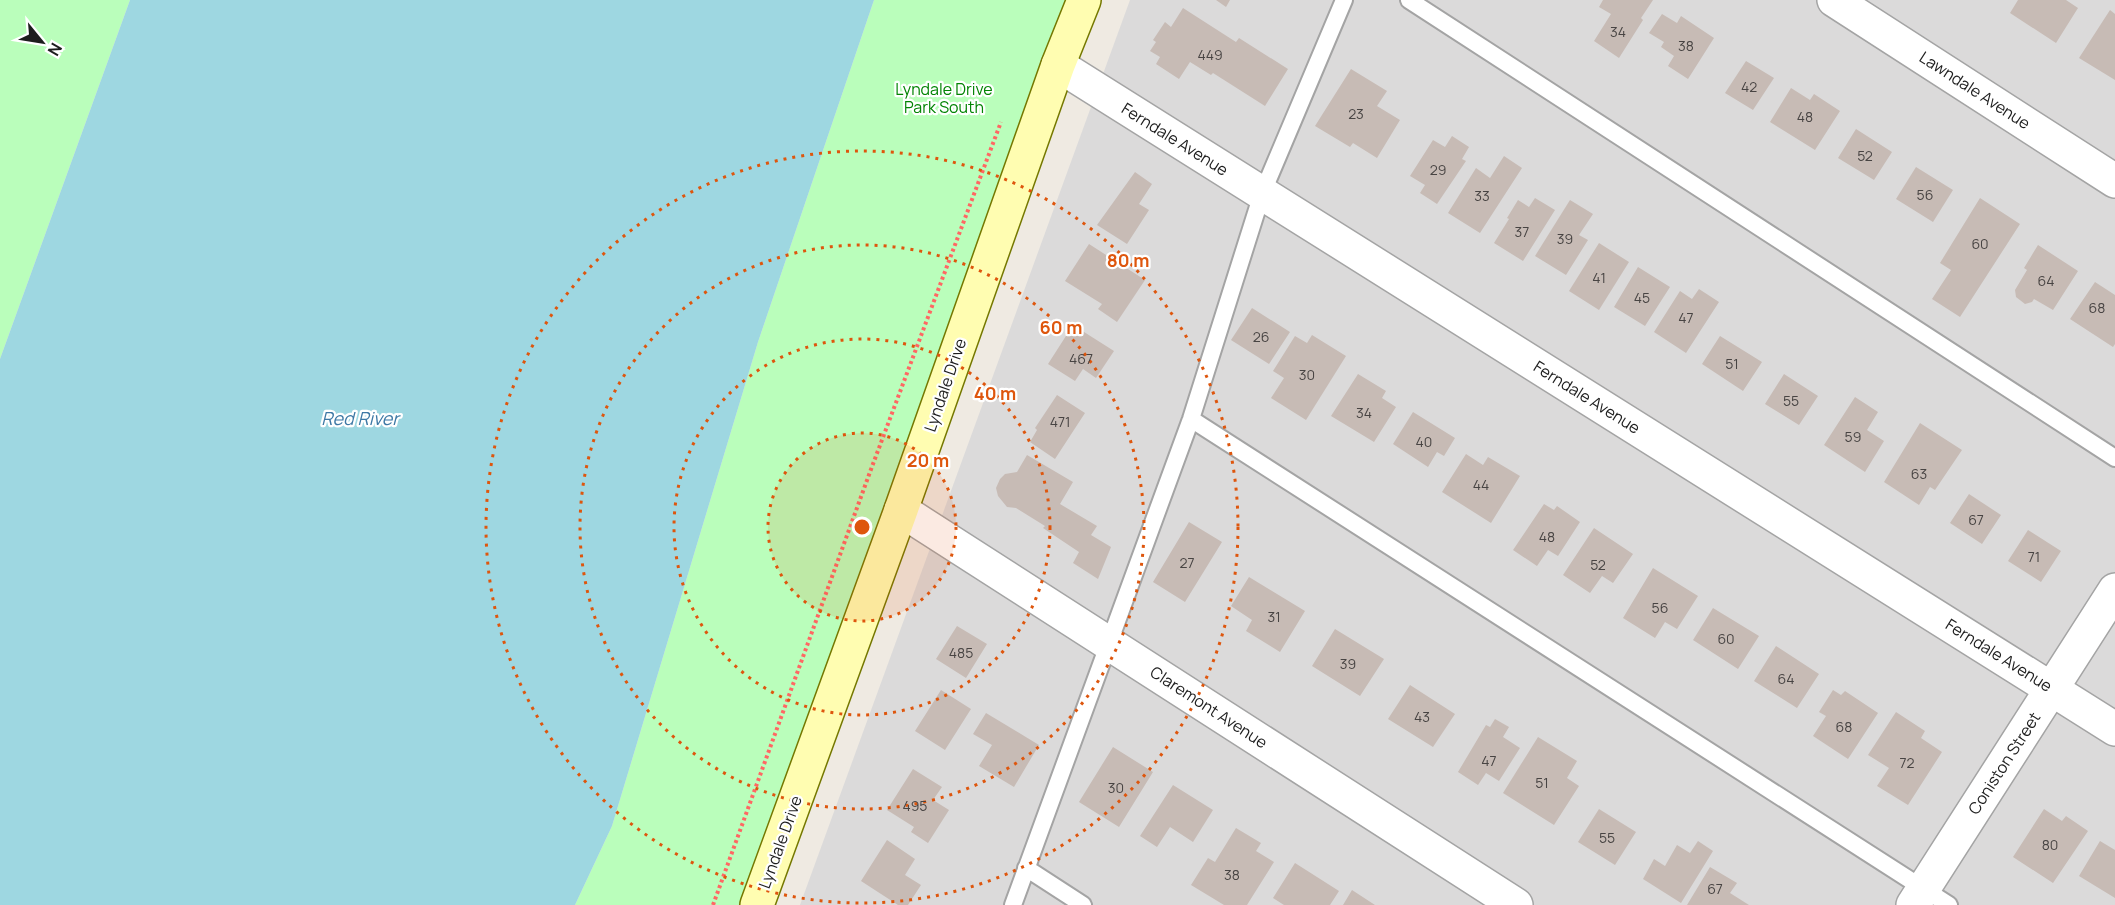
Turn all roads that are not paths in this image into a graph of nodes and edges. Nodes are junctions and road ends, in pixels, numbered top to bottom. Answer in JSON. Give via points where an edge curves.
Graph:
{"nodes":[{"id":1,"x":1084,"y":0,"type":"edge"},
{"id":2,"x":1344,"y":0,"type":"edge"},
{"id":3,"x":1409,"y":0,"type":"edge"},
{"id":4,"x":1834,"y":0,"type":"edge"},
{"id":5,"x":1059,"y":65,"type":"junction"},
{"id":6,"x":2115,"y":181,"type":"edge"},
{"id":7,"x":1262,"y":194,"type":"junction"},
{"id":8,"x":1191,"y":419,"type":"junction"},
{"id":9,"x":2115,"y":458,"type":"edge"},
{"id":10,"x":901,"y":510,"type":"junction"},
{"id":11,"x":2115,"y":590,"type":"edge"},
{"id":12,"x":1109,"y":643,"type":"junction"},
{"id":13,"x":2052,"y":688,"type":"junction"},
{"id":14,"x":2115,"y":729,"type":"edge"},
{"id":15,"x":1026,"y":868,"type":"junction"},
{"id":16,"x":1928,"y":900,"type":"edge"},
{"id":17,"x":757,"y":905,"type":"edge"},
{"id":18,"x":1013,"y":905,"type":"edge"},
{"id":19,"x":1083,"y":905,"type":"edge"},
{"id":20,"x":1516,"y":905,"type":"edge"}],
"edges":[{"from":1,"to":5,"type":"street","name":"Lyndale Drive"},
{"from":2,"to":7,"type":"lane"},
{"from":3,"to":9,"type":"lane"},
{"from":4,"to":6,"type":"street","name":"Lawndale Avenue"},
{"from":5,"to":7,"type":"street","name":"Ferndale Avenue"},
{"from":5,"to":10,"type":"street","name":"Lyndale Drive"},
{"from":7,"to":8,"type":"lane"},
{"from":7,"to":13,"type":"street","name":"Ferndale Avenue"},
{"from":8,"to":12,"type":"lane"},
{"from":8,"to":16,"type":"lane"},
{"from":10,"to":12,"type":"street","name":"Claremont Avenue"},
{"from":10,"to":17,"type":"street","name":"Lyndale Drive"},
{"from":11,"to":13,"type":"street","name":"Coniston Street"},
{"from":12,"to":15,"type":"lane"},
{"from":12,"to":20,"type":"street","name":"Claremont Avenue"},
{"from":13,"to":14,"type":"street","name":"Ferndale Avenue"},
{"from":13,"to":16,"type":"street","name":"Coniston Street"},
{"from":15,"to":18,"type":"lane"},
{"from":15,"to":19,"type":"lane"}]}
